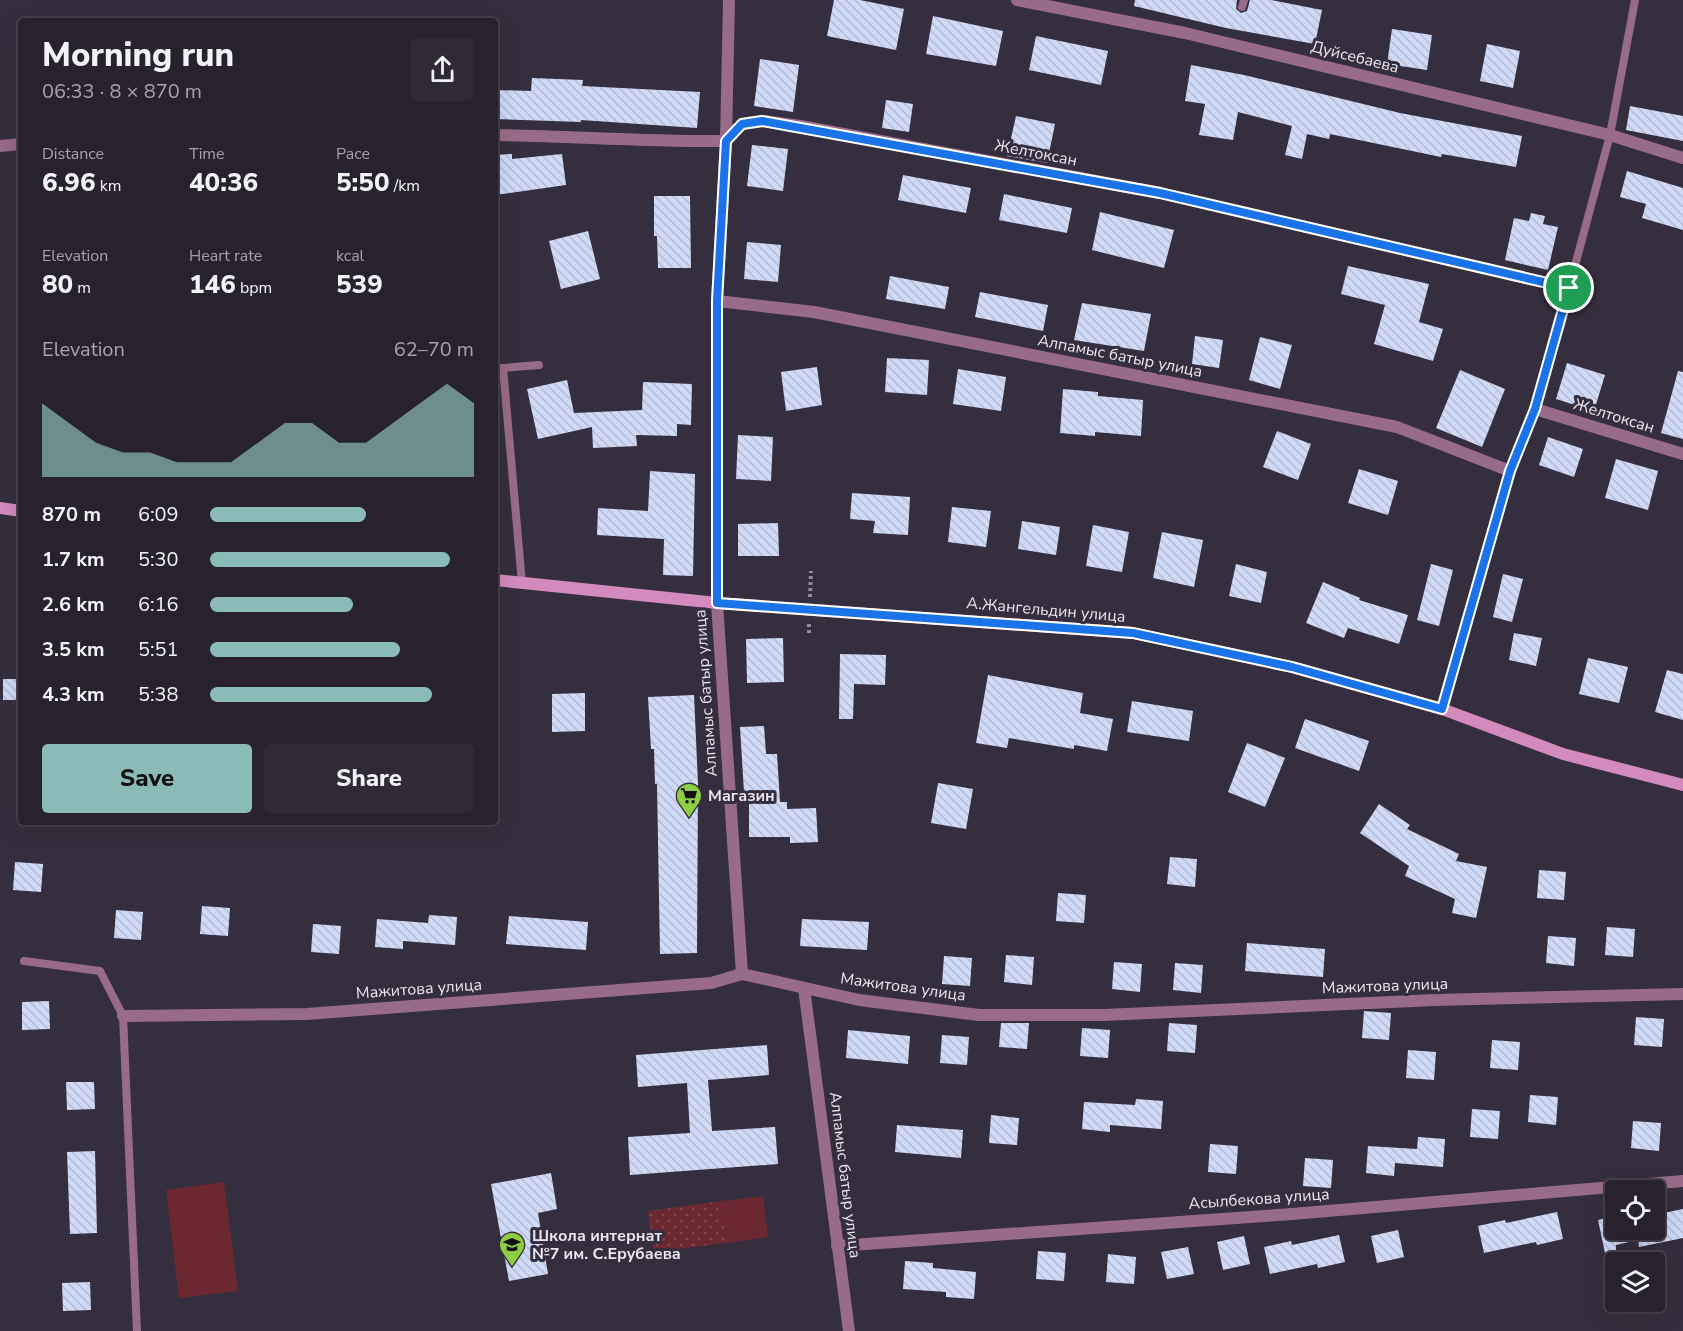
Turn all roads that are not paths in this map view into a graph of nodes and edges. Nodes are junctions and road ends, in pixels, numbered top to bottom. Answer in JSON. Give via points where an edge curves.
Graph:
{"nodes":[{"id":1,"x":729,"y":0,"type":"edge"},
{"id":2,"x":1017,"y":0,"type":"edge"},
{"id":3,"x":1635,"y":0,"type":"edge"},
{"id":4,"x":498,"y":135,"type":"edge"},
{"id":5,"x":1610,"y":135,"type":"junction"},
{"id":6,"x":726,"y":141,"type":"junction"},
{"id":7,"x":18,"y":144,"type":"edge"},
{"id":8,"x":0,"y":146,"type":"edge"},
{"id":9,"x":1683,"y":158,"type":"edge"},
{"id":10,"x":1569,"y":288,"type":"junction"},
{"id":11,"x":717,"y":301,"type":"junction"},
{"id":12,"x":539,"y":365,"type":"dead end"},
{"id":13,"x":499,"y":369,"type":"edge"},
{"id":14,"x":1535,"y":409,"type":"junction"},
{"id":15,"x":1683,"y":454,"type":"edge"},
{"id":16,"x":1510,"y":471,"type":"junction"},
{"id":17,"x":0,"y":508,"type":"edge"},
{"id":18,"x":18,"y":511,"type":"edge"},
{"id":19,"x":498,"y":580,"type":"edge"},
{"id":20,"x":522,"y":583,"type":"junction"},
{"id":21,"x":717,"y":603,"type":"junction"},
{"id":22,"x":1442,"y":709,"type":"junction"},
{"id":23,"x":1683,"y":785,"type":"edge"},
{"id":24,"x":24,"y":961,"type":"dead end"},
{"id":25,"x":742,"y":974,"type":"junction"},
{"id":26,"x":804,"y":988,"type":"junction"},
{"id":27,"x":1683,"y":994,"type":"edge"},
{"id":28,"x":123,"y":1016,"type":"junction"},
{"id":29,"x":1683,"y":1181,"type":"edge"},
{"id":30,"x":837,"y":1246,"type":"junction"},
{"id":31,"x":137,"y":1331,"type":"edge"},
{"id":32,"x":849,"y":1331,"type":"edge"}],
"edges":[{"from":1,"to":6,"type":"street","name":"Алпамыс батыр улица"},
{"from":2,"to":5,"type":"street","name":"Дуйсебаева","via":[[1185,33]]},
{"from":3,"to":5,"type":"lane"},
{"from":4,"to":6,"type":"street"},
{"from":5,"to":9,"type":"street","name":"Дуйсебаева"},
{"from":5,"to":10,"type":"lane"},
{"from":6,"to":10,"type":"street","name":"Желтоксан","via":[[742,124],[762,121],[801,126],[1160,193]]},
{"from":6,"to":11,"type":"street","name":"Алпамыс батыр улица"},
{"from":7,"to":8,"type":"street"},
{"from":10,"to":14,"type":"lane"},
{"from":11,"to":16,"type":"street","name":"Алпамыс батыр улица","via":[[814,312],[1397,427]]},
{"from":11,"to":21,"type":"street","name":"Алпамыс батыр улица"},
{"from":12,"to":13,"type":"lane"},
{"from":13,"to":20,"type":"lane"},
{"from":14,"to":15,"type":"street","name":"Желтоксан"},
{"from":14,"to":16,"type":"lane"},
{"from":16,"to":22,"type":"lane"},
{"from":17,"to":18,"type":"street"},
{"from":19,"to":20,"type":"street","name":"А.Жангельдин улица"},
{"from":20,"to":21,"type":"street","name":"А.Жангельдин улица"},
{"from":21,"to":22,"type":"street","name":"А.Жангельдин улица","via":[[1133,633],[1292,667]]},
{"from":21,"to":25,"type":"street","name":"Алпамыс батыр улица"},
{"from":22,"to":23,"type":"street","name":"А.Жангельдин улица","via":[[1563,754]]},
{"from":24,"to":28,"type":"lane","via":[[100,971]]},
{"from":25,"to":26,"type":"street","name":"Мажитова улица"},
{"from":25,"to":28,"type":"street","name":"Мажитова улица","via":[[711,983],[318,1014]]},
{"from":26,"to":27,"type":"street","name":"Мажитова улица","via":[[859,1000],[991,1015],[1104,1015],[1434,1000]]},
{"from":26,"to":30,"type":"street","name":"Алпамыс батыр улица"},
{"from":28,"to":31,"type":"lane"},
{"from":29,"to":30,"type":"street","name":"Асылбекова улица"},
{"from":30,"to":32,"type":"street","name":"Алпамыс батыр улица"}]}
